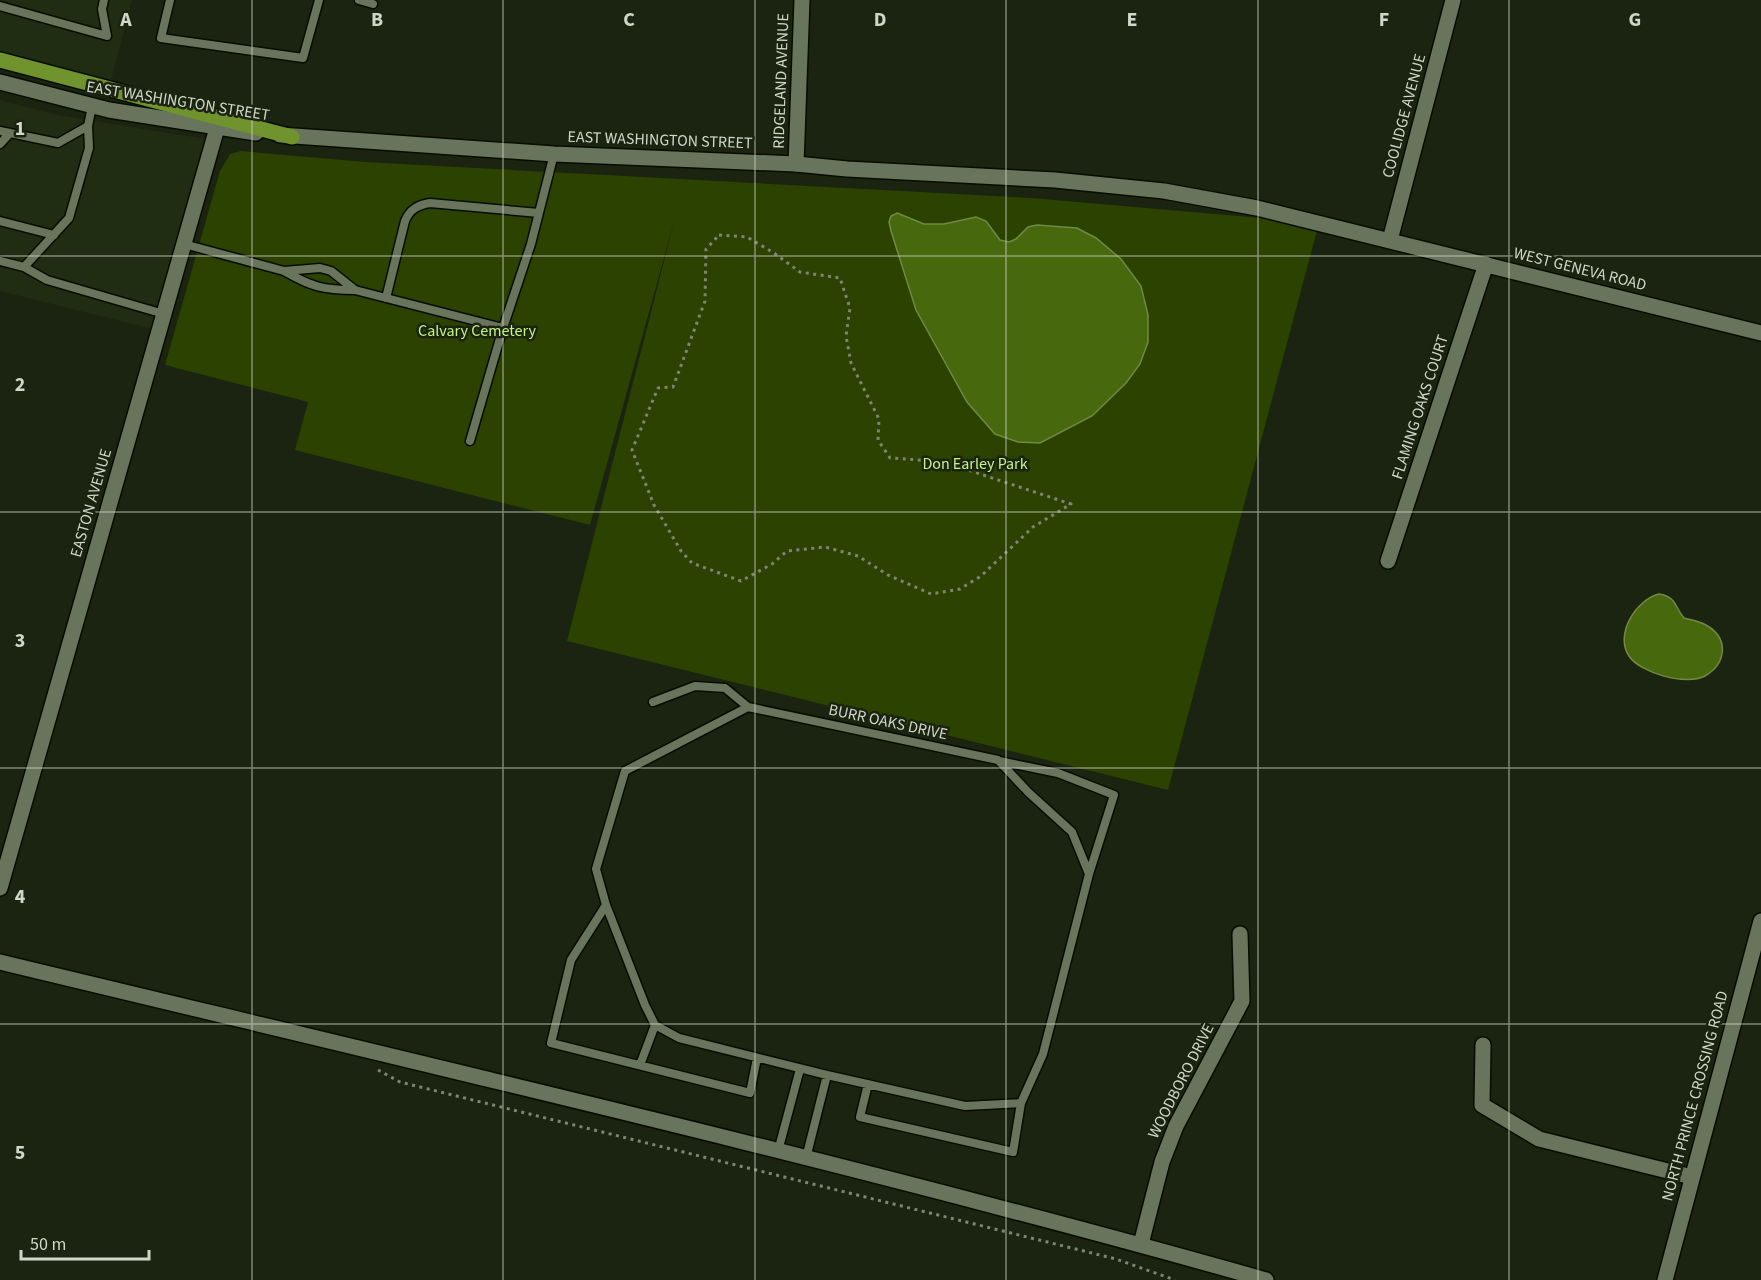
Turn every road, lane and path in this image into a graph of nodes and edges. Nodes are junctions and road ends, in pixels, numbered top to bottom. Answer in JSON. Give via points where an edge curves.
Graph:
{"nodes":[{"id":1,"x":104,"y":0,"type":"edge"},
{"id":2,"x":170,"y":0,"type":"edge"},
{"id":3,"x":319,"y":0,"type":"edge"},
{"id":4,"x":359,"y":0,"type":"edge"},
{"id":5,"x":802,"y":0,"type":"edge"},
{"id":6,"x":1453,"y":0,"type":"edge"},
{"id":7,"x":373,"y":4,"type":"dead end"},
{"id":8,"x":0,"y":6,"type":"edge"},
{"id":9,"x":0,"y":60,"type":"edge"},
{"id":10,"x":0,"y":82,"type":"edge"},
{"id":11,"x":92,"y":106,"type":"junction"},
{"id":12,"x":88,"y":126,"type":"junction"},
{"id":13,"x":217,"y":128,"type":"junction"},
{"id":14,"x":0,"y":131,"type":"edge"},
{"id":15,"x":10,"y":133,"type":"junction"},
{"id":16,"x":292,"y":137,"type":"junction"},
{"id":17,"x":0,"y":144,"type":"edge"},
{"id":18,"x":554,"y":154,"type":"junction"},
{"id":19,"x":796,"y":164,"type":"junction"},
{"id":20,"x":539,"y":213,"type":"junction"},
{"id":21,"x":0,"y":221,"type":"edge"},
{"id":22,"x":54,"y":235,"type":"junction"},
{"id":23,"x":1390,"y":240,"type":"junction"},
{"id":24,"x":184,"y":244,"type":"junction"},
{"id":25,"x":0,"y":261,"type":"edge"},
{"id":26,"x":1486,"y":264,"type":"junction"},
{"id":27,"x":24,"y":267,"type":"junction"},
{"id":28,"x":284,"y":271,"type":"junction"},
{"id":29,"x":355,"y":290,"type":"junction"},
{"id":30,"x":386,"y":298,"type":"junction"},
{"id":31,"x":164,"y":314,"type":"junction"},
{"id":32,"x":503,"y":328,"type":"junction"},
{"id":33,"x":1761,"y":333,"type":"edge"},
{"id":34,"x":470,"y":441,"type":"dead end"},
{"id":35,"x":681,"y":551,"type":"joint"},
{"id":36,"x":1388,"y":561,"type":"dead end"},
{"id":37,"x":652,"y":702,"type":"dead end"},
{"id":38,"x":748,"y":708,"type":"junction"},
{"id":39,"x":998,"y":760,"type":"junction"},
{"id":40,"x":1089,"y":874,"type":"junction"},
{"id":41,"x":0,"y":888,"type":"edge"},
{"id":42,"x":606,"y":905,"type":"junction"},
{"id":43,"x":1761,"y":921,"type":"edge"},
{"id":44,"x":1240,"y":934,"type":"dead end"},
{"id":45,"x":0,"y":962,"type":"edge"},
{"id":46,"x":655,"y":1025,"type":"junction"},
{"id":47,"x":1484,"y":1045,"type":"dead end"},
{"id":48,"x":757,"y":1058,"type":"junction"},
{"id":49,"x":640,"y":1065,"type":"junction"},
{"id":50,"x":376,"y":1069,"type":"dead end"},
{"id":51,"x":800,"y":1069,"type":"junction"},
{"id":52,"x":827,"y":1075,"type":"junction"},
{"id":53,"x":868,"y":1084,"type":"junction"},
{"id":54,"x":1021,"y":1103,"type":"junction"},
{"id":55,"x":778,"y":1151,"type":"junction"},
{"id":56,"x":806,"y":1158,"type":"junction"},
{"id":57,"x":1692,"y":1177,"type":"junction"},
{"id":58,"x":1141,"y":1245,"type":"junction"},
{"id":59,"x":1175,"y":1280,"type":"edge"},
{"id":60,"x":1266,"y":1280,"type":"edge"},
{"id":61,"x":1665,"y":1280,"type":"edge"}],
"edges":[{"from":1,"to":8,"type":"lane","via":[[106,36]]},
{"from":2,"to":3,"type":"lane","via":[[161,38],[303,58]]},
{"from":4,"to":7,"type":"lane"},
{"from":5,"to":19,"type":"street","name":"RIDGELAND AVENUE"},
{"from":6,"to":23,"type":"street","name":"COOLIDGE AVENUE"},
{"from":9,"to":16,"type":"main road"},
{"from":10,"to":11,"type":"street","name":"EAST WASHINGTON STREET"},
{"from":11,"to":12,"type":"lane"},
{"from":11,"to":13,"type":"street","name":"EAST WASHINGTON STREET"},
{"from":12,"to":15,"type":"lane","via":[[58,143]]},
{"from":12,"to":22,"type":"lane","via":[[89,148],[69,218]]},
{"from":13,"to":16,"type":"street","name":"EAST WASHINGTON STREET"},
{"from":13,"to":24,"type":"street","name":"EASTON AVENUE"},
{"from":14,"to":15,"type":"lane"},
{"from":15,"to":17,"type":"lane"},
{"from":16,"to":18,"type":"street","name":"EAST WASHINGTON STREET"},
{"from":18,"to":19,"type":"street","name":"EAST WASHINGTON STREET"},
{"from":18,"to":20,"type":"lane"},
{"from":19,"to":23,"type":"street","name":"EAST WASHINGTON STREET","via":[[1164,191],[1239,204]]},
{"from":20,"to":30,"type":"lane","via":[[430,203],[413,209],[405,221]]},
{"from":20,"to":32,"type":"lane"},
{"from":21,"to":22,"type":"lane"},
{"from":22,"to":27,"type":"lane"},
{"from":23,"to":26,"type":"street","name":"WEST GENEVA ROAD"},
{"from":24,"to":28,"type":"lane"},
{"from":24,"to":31,"type":"street","name":"EASTON AVENUE"},
{"from":25,"to":27,"type":"lane"},
{"from":26,"to":33,"type":"street","name":"WEST GENEVA ROAD"},
{"from":26,"to":36,"type":"street","name":"FLAMING OAKS COURT"},
{"from":27,"to":31,"type":"lane","via":[[47,280]]},
{"from":28,"to":29,"type":"lane","via":[[323,289]]},
{"from":28,"to":29,"type":"lane","via":[[320,268],[331,271]]},
{"from":29,"to":30,"type":"lane"},
{"from":30,"to":32,"type":"lane"},
{"from":31,"to":41,"type":"street","name":"EASTON AVENUE"},
{"from":32,"to":34,"type":"lane"},
{"from":35,"to":35,"type":"path","via":[[654,505],[632,450],[658,388],[673,387],[705,301],[706,249],[719,235],[747,237],[800,272],[840,278],[850,308],[846,336],[851,363],[879,419],[878,440],[890,458],[934,461],[1071,504],[1033,527],[981,576],[960,589],[931,594],[888,575],[858,555],[825,547],[787,551],[741,581],[692,564]]},
{"from":37,"to":38,"type":"lane","via":[[695,686],[725,688]]},
{"from":38,"to":39,"type":"lane","name":"BURR OAKS DRIVE"},
{"from":38,"to":42,"type":"lane","via":[[625,771],[596,869]]},
{"from":39,"to":40,"type":"lane","via":[[1072,832]]},
{"from":39,"to":40,"type":"lane","name":"BURR OAKS DRIVE","via":[[1058,773],[1114,795]]},
{"from":40,"to":54,"type":"lane","via":[[1042,1054]]},
{"from":42,"to":46,"type":"lane"},
{"from":42,"to":49,"type":"lane","via":[[571,960],[551,1043]]},
{"from":43,"to":57,"type":"street","name":"NORTH PRINCE CROSSING ROAD"},
{"from":44,"to":58,"type":"street","name":"WOODBORO DRIVE","via":[[1242,1001],[1176,1126],[1162,1162]]},
{"from":45,"to":55,"type":"street"},
{"from":46,"to":48,"type":"lane","via":[[679,1038]]},
{"from":46,"to":49,"type":"lane"},
{"from":47,"to":57,"type":"street","via":[[1482,1105],[1539,1139]]},
{"from":48,"to":49,"type":"lane","via":[[750,1093]]},
{"from":48,"to":51,"type":"lane"},
{"from":50,"to":59,"type":"path","via":[[400,1082],[1116,1259]]},
{"from":51,"to":52,"type":"lane"},
{"from":51,"to":55,"type":"lane"},
{"from":52,"to":53,"type":"lane"},
{"from":52,"to":56,"type":"lane"},
{"from":53,"to":54,"type":"lane","via":[[965,1106]]},
{"from":53,"to":54,"type":"lane","via":[[860,1116],[1013,1152]]},
{"from":55,"to":56,"type":"street"},
{"from":56,"to":58,"type":"street"},
{"from":57,"to":61,"type":"street","name":"NORTH PRINCE CROSSING ROAD"},
{"from":58,"to":60,"type":"street"}]}
